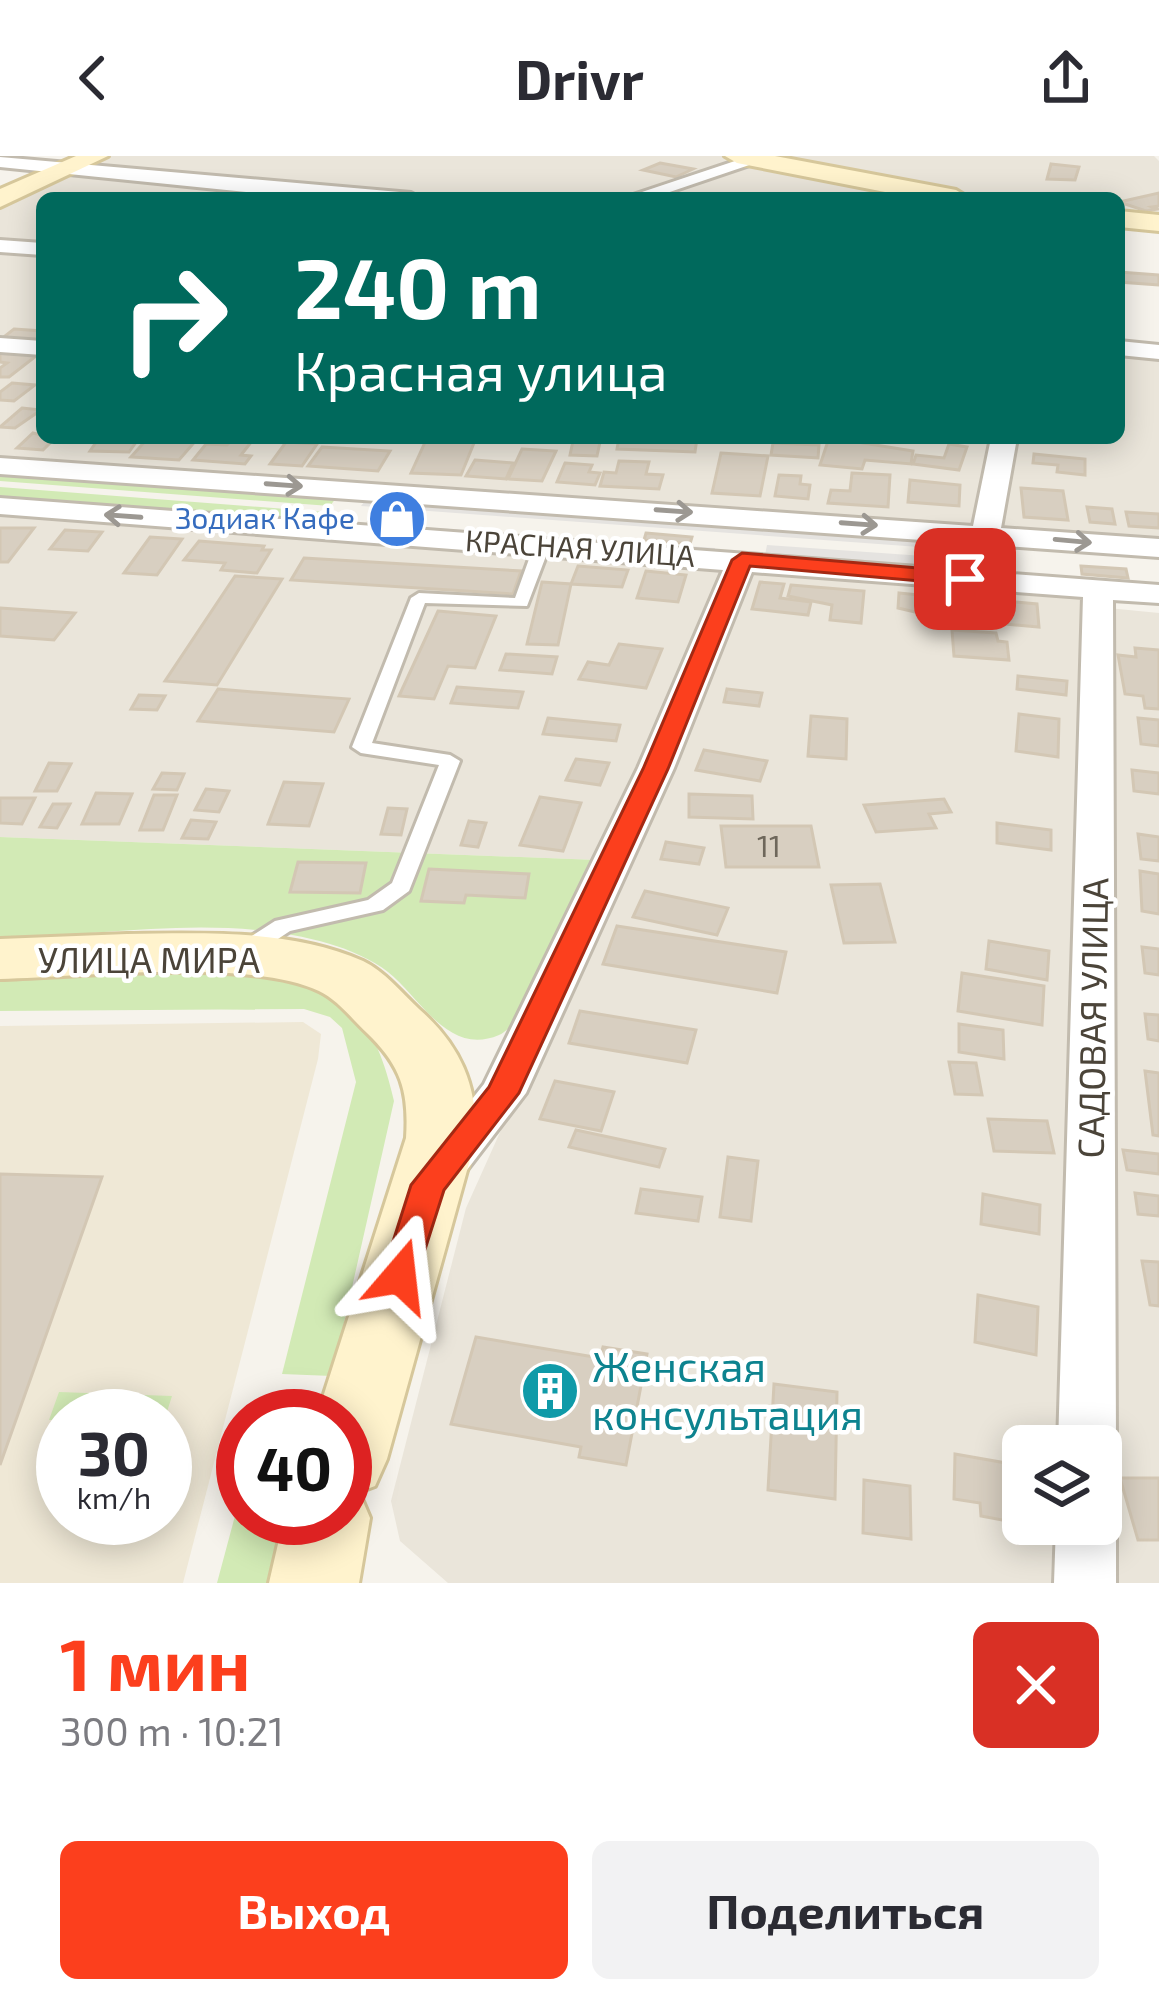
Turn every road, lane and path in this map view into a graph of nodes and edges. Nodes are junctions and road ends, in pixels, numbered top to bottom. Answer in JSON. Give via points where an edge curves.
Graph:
{"nodes":[{"id":1,"x":96,"y":156,"type":"edge"},
{"id":2,"x":746,"y":158,"type":"edge"},
{"id":3,"x":0,"y":162,"type":"edge"},
{"id":4,"x":65,"y":170,"type":"junction"},
{"id":5,"x":337,"y":192,"type":"edge"},
{"id":6,"x":650,"y":192,"type":"edge"},
{"id":7,"x":924,"y":192,"type":"edge"},
{"id":8,"x":0,"y":199,"type":"edge"},
{"id":9,"x":1125,"y":220,"type":"edge"},
{"id":10,"x":1159,"y":223,"type":"edge"},
{"id":11,"x":0,"y":246,"type":"edge"},
{"id":12,"x":36,"y":249,"type":"edge"},
{"id":13,"x":0,"y":345,"type":"edge"},
{"id":14,"x":36,"y":348,"type":"edge"},
{"id":15,"x":1125,"y":349,"type":"edge"},
{"id":16,"x":1159,"y":352,"type":"edge"},
{"id":17,"x":1003,"y":444,"type":"edge"},
{"id":18,"x":0,"y":466,"type":"edge"},
{"id":19,"x":0,"y":506,"type":"edge"},
{"id":20,"x":986,"y":534,"type":"junction"},
{"id":21,"x":541,"y":548,"type":"junction"},
{"id":22,"x":1159,"y":548,"type":"edge"},
{"id":23,"x":742,"y":560,"type":"junction"},
{"id":24,"x":1098,"y":590,"type":"junction"},
{"id":25,"x":1159,"y":594,"type":"edge"},
{"id":26,"x":236,"y":956,"type":"junction"},
{"id":27,"x":0,"y":959,"type":"edge"},
{"id":28,"x":428,"y":1185,"type":"junction"},
{"id":29,"x":366,"y":1389,"type":"edge"},
{"id":30,"x":1087,"y":1425,"type":"edge"},
{"id":31,"x":322,"y":1545,"type":"edge"},
{"id":32,"x":1086,"y":1545,"type":"edge"},
{"id":33,"x":314,"y":1583,"type":"edge"},
{"id":34,"x":1085,"y":1583,"type":"edge"}],
"edges":[{"from":1,"to":4,"type":"street"},
{"from":2,"to":6,"type":"street"},
{"from":2,"to":7,"type":"street"},
{"from":3,"to":4,"type":"street"},
{"from":4,"to":5,"type":"street"},
{"from":4,"to":8,"type":"street"},
{"from":9,"to":10,"type":"street"},
{"from":11,"to":12,"type":"street"},
{"from":13,"to":14,"type":"street"},
{"from":15,"to":16,"type":"street"},
{"from":17,"to":20,"type":"street"},
{"from":18,"to":20,"type":"street","name":"КРАСНАЯ УЛИЦА","one_way":true},
{"from":21,"to":19,"type":"street","name":"КРАСНАЯ УЛИЦА","one_way":true},
{"from":20,"to":22,"type":"street","name":"КРАСНАЯ УЛИЦА","one_way":true},
{"from":21,"to":23,"type":"street","name":"КРАСНАЯ УЛИЦА"},
{"from":21,"to":26,"type":"lane","via":[[521,603],[419,598],[361,747],[450,760],[401,886],[374,905],[283,926]]},
{"from":23,"to":24,"type":"street","name":"КРАСНАЯ УЛИЦА"},
{"from":23,"to":28,"type":"street","via":[[656,769],[502,1093]]},
{"from":24,"to":25,"type":"street","name":"КРАСНАЯ УЛИЦА"},
{"from":24,"to":30,"type":"street","name":"САДОВАЯ УЛИЦА"},
{"from":26,"to":27,"type":"street","name":"УЛИЦА МИРА"},
{"from":26,"to":28,"type":"street","name":"УЛИЦА МИРА","via":[[345,977],[416,1041],[444,1095]]},
{"from":28,"to":29,"type":"street"},
{"from":31,"to":33,"type":"street"},
{"from":32,"to":34,"type":"street"}]}
